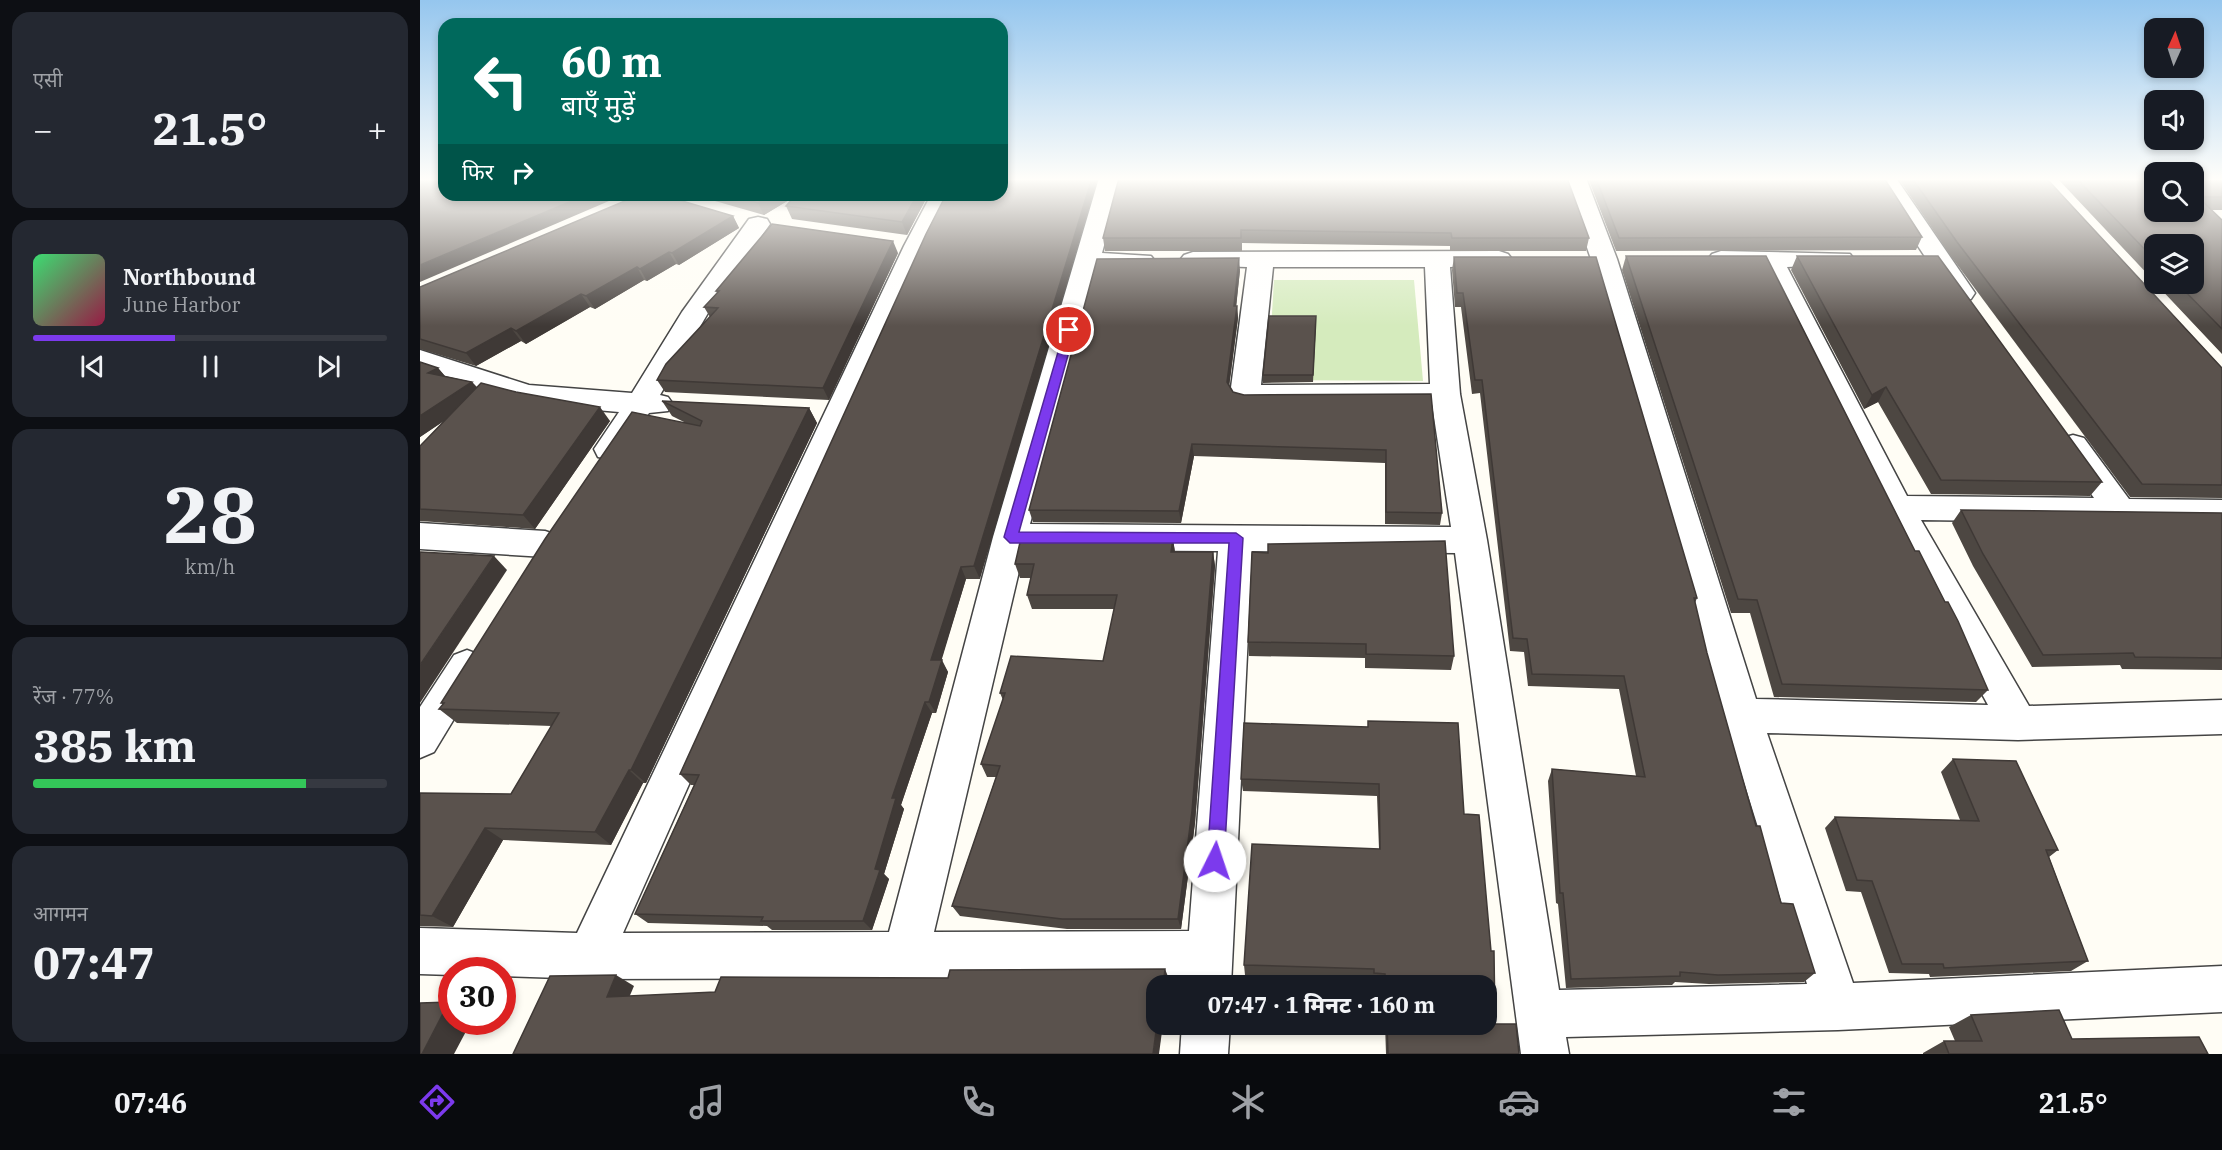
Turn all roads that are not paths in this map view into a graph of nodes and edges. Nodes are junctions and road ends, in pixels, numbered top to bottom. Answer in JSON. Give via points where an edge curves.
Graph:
{"nodes":[{"id":1,"x":755,"y":227,"type":"edge"},
{"id":2,"x":918,"y":227,"type":"edge"},
{"id":3,"x":1097,"y":227,"type":"edge"},
{"id":4,"x":1592,"y":227,"type":"edge"},
{"id":5,"x":1910,"y":227,"type":"edge"},
{"id":6,"x":1437,"y":259,"type":"junction"},
{"id":7,"x":1521,"y":259,"type":"edge"},
{"id":8,"x":1699,"y":259,"type":"edge"},
{"id":9,"x":1770,"y":259,"type":"junction"},
{"id":10,"x":1860,"y":259,"type":"edge"},
{"id":11,"x":1261,"y":260,"type":"junction"},
{"id":12,"x":1088,"y":261,"type":"junction"},
{"id":13,"x":1980,"y":318,"type":"edge"},
{"id":14,"x":420,"y":360,"type":"edge"},
{"id":15,"x":1445,"y":394,"type":"junction"},
{"id":16,"x":641,"y":403,"type":"junction"},
{"id":17,"x":688,"y":405,"type":"edge"},
{"id":18,"x":2057,"y":424,"type":"edge"},
{"id":19,"x":596,"y":469,"type":"edge"},
{"id":20,"x":1897,"y":508,"type":"junction"},
{"id":21,"x":2120,"y":511,"type":"junction"},
{"id":22,"x":2222,"y":512,"type":"edge"},
{"id":23,"x":564,"y":516,"type":"edge"},
{"id":24,"x":420,"y":536,"type":"edge"},
{"id":25,"x":1010,"y":537,"type":"junction"},
{"id":26,"x":1236,"y":538,"type":"junction"},
{"id":27,"x":1470,"y":540,"type":"junction"},
{"id":28,"x":545,"y":544,"type":"junction"},
{"id":29,"x":526,"y":573,"type":"edge"},
{"id":30,"x":483,"y":642,"type":"edge"},
{"id":31,"x":1743,"y":715,"type":"junction"},
{"id":32,"x":2222,"y":717,"type":"edge"},
{"id":33,"x":2018,"y":723,"type":"junction"},
{"id":34,"x":420,"y":740,"type":"edge"},
{"id":35,"x":420,"y":951,"type":"edge"},
{"id":36,"x":906,"y":953,"type":"junction"},
{"id":37,"x":590,"y":956,"type":"junction"},
{"id":38,"x":1209,"y":970,"type":"edge"},
{"id":39,"x":2222,"y":989,"type":"edge"},
{"id":40,"x":1838,"y":1008,"type":"junction"},
{"id":41,"x":1542,"y":1034,"type":"edge"},
{"id":42,"x":1205,"y":1035,"type":"edge"},
{"id":43,"x":1204,"y":1054,"type":"edge"}],
"edges":[{"from":1,"to":16,"type":"street","via":[[695,312]]},
{"from":2,"to":37,"type":"street","via":[[905,244],[828,412]]},
{"from":3,"to":12,"type":"street"},
{"from":4,"to":31,"type":"street"},
{"from":5,"to":13,"type":"street","via":[[1927,260]]},
{"from":6,"to":7,"type":"street"},
{"from":6,"to":11,"type":"street"},
{"from":6,"to":15,"type":"street"},
{"from":8,"to":9,"type":"street"},
{"from":9,"to":10,"type":"street"},
{"from":9,"to":20,"type":"street"},
{"from":11,"to":12,"type":"street"},
{"from":11,"to":15,"type":"street","via":[[1245,395]]},
{"from":12,"to":25,"type":"street"},
{"from":14,"to":16,"type":"street","via":[[527,394]]},
{"from":15,"to":27,"type":"street"},
{"from":16,"to":17,"type":"street"},
{"from":16,"to":19,"type":"street"},
{"from":18,"to":21,"type":"street"},
{"from":20,"to":21,"type":"street"},
{"from":20,"to":33,"type":"street"},
{"from":21,"to":22,"type":"street"},
{"from":23,"to":28,"type":"street"},
{"from":24,"to":28,"type":"street"},
{"from":25,"to":26,"type":"street"},
{"from":25,"to":36,"type":"street"},
{"from":26,"to":27,"type":"street"},
{"from":26,"to":38,"type":"street"},
{"from":27,"to":41,"type":"street"},
{"from":28,"to":29,"type":"street"},
{"from":30,"to":34,"type":"street"},
{"from":31,"to":33,"type":"street"},
{"from":31,"to":40,"type":"street"},
{"from":32,"to":33,"type":"street"},
{"from":35,"to":37,"type":"street"},
{"from":36,"to":37,"type":"street"},
{"from":36,"to":38,"type":"street"},
{"from":39,"to":40,"type":"street"},
{"from":40,"to":41,"type":"street"},
{"from":42,"to":43,"type":"street"}]}
